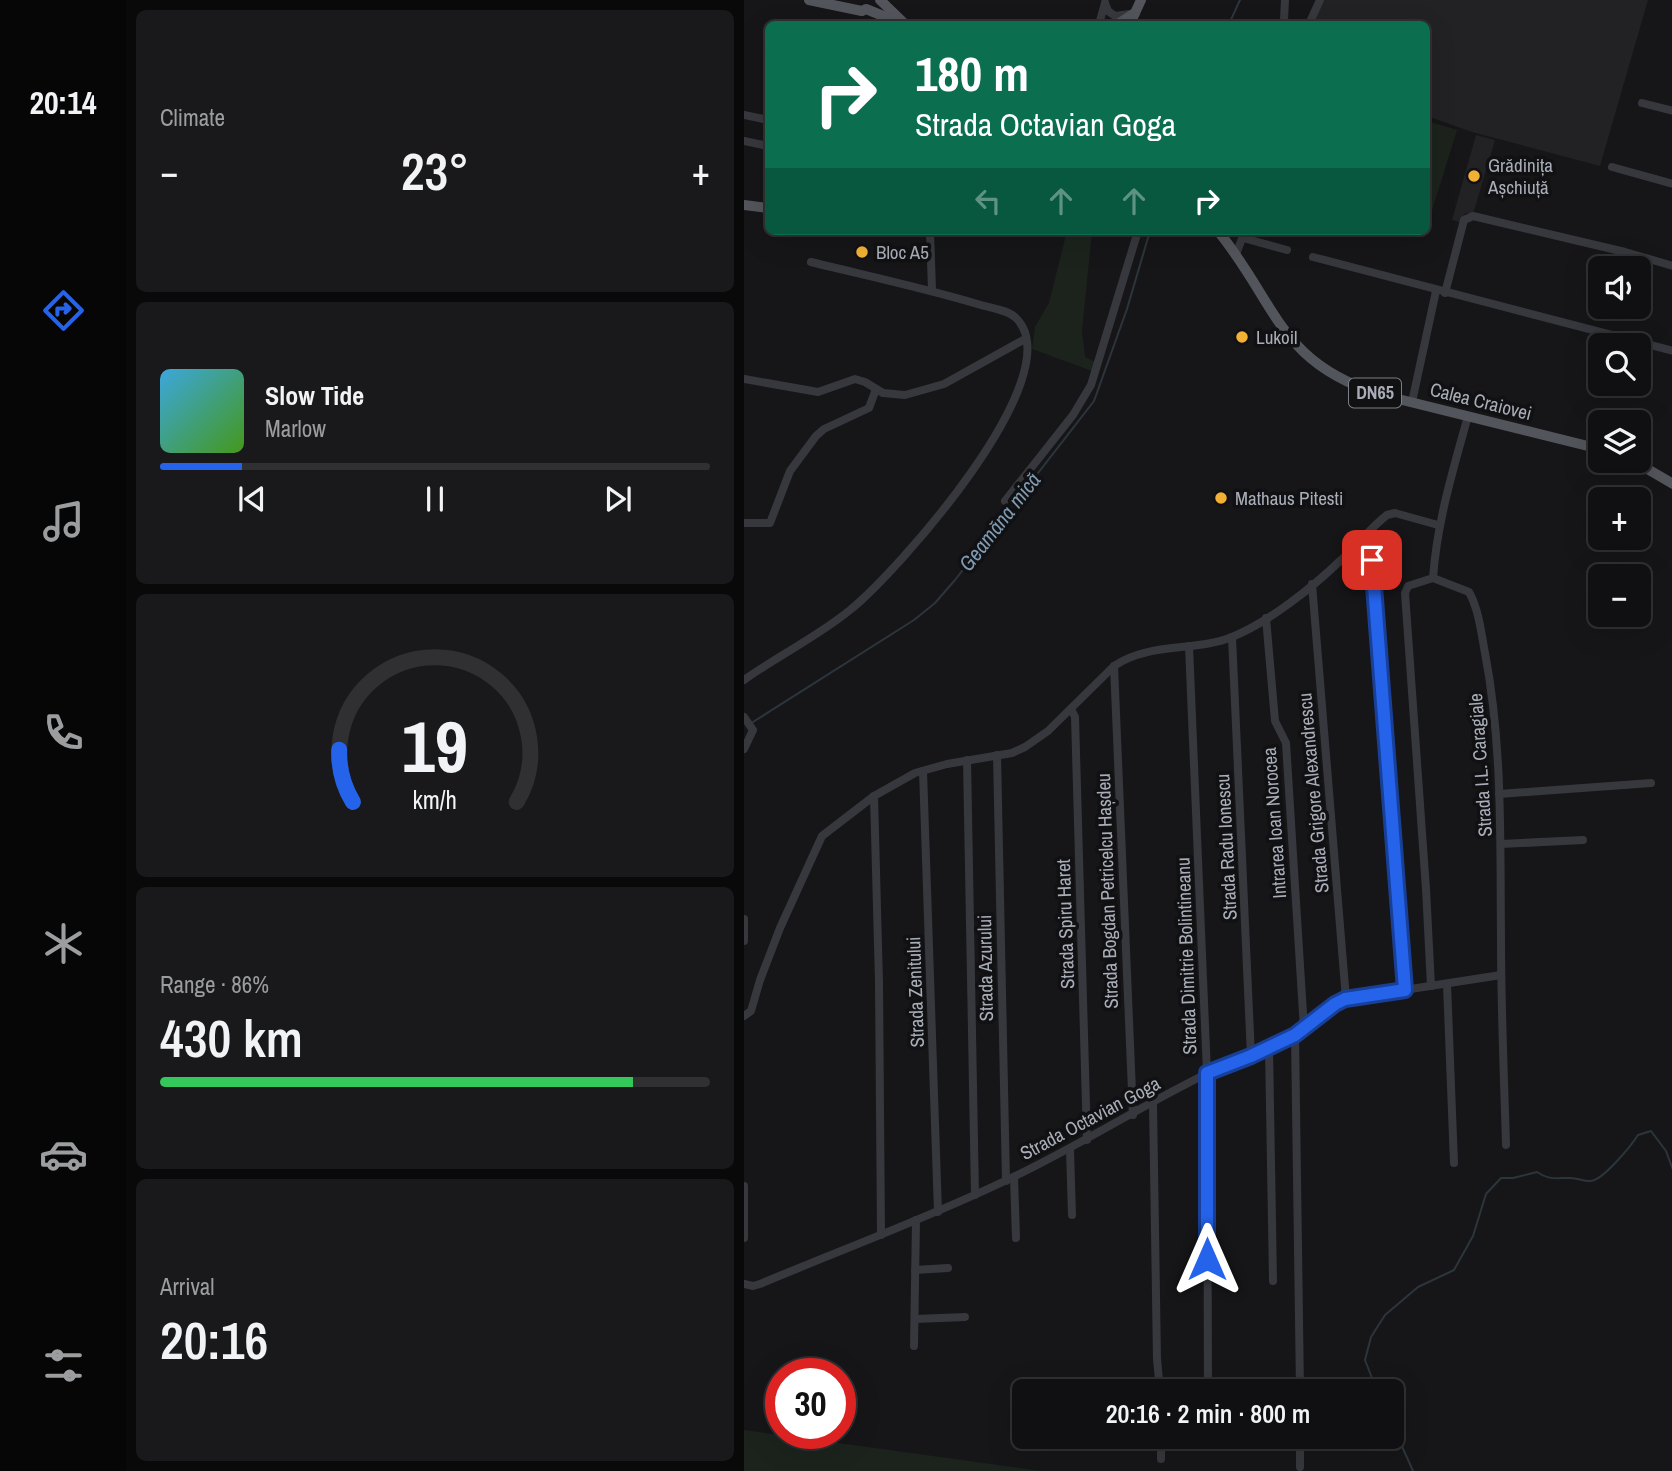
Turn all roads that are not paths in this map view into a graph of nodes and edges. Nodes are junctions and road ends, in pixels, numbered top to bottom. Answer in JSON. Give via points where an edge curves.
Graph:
{"nodes":[{"id":1,"x":809,"y":0,"type":"edge"},
{"id":2,"x":875,"y":0,"type":"edge"},
{"id":3,"x":880,"y":0,"type":"edge"},
{"id":4,"x":1141,"y":0,"type":"edge"},
{"id":5,"x":1285,"y":0,"type":"edge"},
{"id":6,"x":1320,"y":0,"type":"edge"},
{"id":7,"x":1105,"y":1,"type":"edge"},
{"id":8,"x":831,"y":2,"type":"edge"},
{"id":9,"x":866,"y":9,"type":"junction"},
{"id":10,"x":1135,"y":13,"type":"junction"},
{"id":11,"x":896,"y":21,"type":"edge"},
{"id":12,"x":901,"y":21,"type":"edge"},
{"id":13,"x":1101,"y":21,"type":"edge"},
{"id":14,"x":1123,"y":21,"type":"edge"},
{"id":15,"x":1131,"y":21,"type":"edge"},
{"id":16,"x":1284,"y":21,"type":"edge"},
{"id":17,"x":1310,"y":21,"type":"edge"},
{"id":18,"x":1642,"y":103,"type":"dead end"},
{"id":19,"x":1672,"y":111,"type":"edge"},
{"id":20,"x":744,"y":115,"type":"edge"},
{"id":21,"x":765,"y":119,"type":"edge"},
{"id":22,"x":744,"y":141,"type":"edge"},
{"id":23,"x":765,"y":145,"type":"edge"},
{"id":24,"x":1612,"y":167,"type":"dead end"},
{"id":25,"x":1672,"y":184,"type":"edge"},
{"id":26,"x":744,"y":205,"type":"edge"},
{"id":27,"x":765,"y":208,"type":"edge"},
{"id":28,"x":930,"y":235,"type":"edge"},
{"id":29,"x":1137,"y":235,"type":"edge"},
{"id":30,"x":1221,"y":235,"type":"edge"},
{"id":31,"x":1244,"y":235,"type":"edge"},
{"id":32,"x":1247,"y":235,"type":"edge"},
{"id":33,"x":1286,"y":250,"type":"dead end"},
{"id":34,"x":1236,"y":254,"type":"junction"},
{"id":35,"x":1313,"y":257,"type":"dead end"},
{"id":36,"x":812,"y":262,"type":"dead end"},
{"id":37,"x":1672,"y":266,"type":"edge"},
{"id":38,"x":932,"y":290,"type":"junction"},
{"id":39,"x":1441,"y":292,"type":"junction"},
{"id":40,"x":1025,"y":339,"type":"junction"},
{"id":41,"x":1672,"y":351,"type":"edge"},
{"id":42,"x":744,"y":379,"type":"edge"},
{"id":43,"x":876,"y":389,"type":"junction"},
{"id":44,"x":1412,"y":402,"type":"junction"},
{"id":45,"x":1468,"y":416,"type":"junction"},
{"id":46,"x":1588,"y":446,"type":"edge"},
{"id":47,"x":1651,"y":471,"type":"edge"},
{"id":48,"x":1672,"y":484,"type":"edge"},
{"id":49,"x":1005,"y":501,"type":"dead end"},
{"id":50,"x":744,"y":523,"type":"edge"},
{"id":51,"x":1438,"y":525,"type":"junction"},
{"id":52,"x":1372,"y":560,"type":"dead end"},
{"id":53,"x":1433,"y":578,"type":"junction"},
{"id":54,"x":1312,"y":584,"type":"junction"},
{"id":55,"x":1266,"y":618,"type":"junction"},
{"id":56,"x":1232,"y":637,"type":"junction"},
{"id":57,"x":1189,"y":646,"type":"junction"},
{"id":58,"x":1114,"y":666,"type":"junction"},
{"id":59,"x":744,"y":680,"type":"edge"},
{"id":60,"x":1071,"y":709,"type":"junction"},
{"id":61,"x":745,"y":718,"type":"edge"},
{"id":62,"x":744,"y":749,"type":"edge"},
{"id":63,"x":997,"y":755,"type":"junction"},
{"id":64,"x":967,"y":761,"type":"junction"},
{"id":65,"x":923,"y":771,"type":"junction"},
{"id":66,"x":1651,"y":783,"type":"dead end"},
{"id":67,"x":1499,"y":794,"type":"junction"},
{"id":68,"x":874,"y":796,"type":"junction"},
{"id":69,"x":1583,"y":840,"type":"dead end"},
{"id":70,"x":1501,"y":844,"type":"junction"},
{"id":71,"x":744,"y":919,"type":"edge"},
{"id":72,"x":744,"y":940,"type":"edge"},
{"id":73,"x":1501,"y":975,"type":"junction"},
{"id":74,"x":1447,"y":984,"type":"junction"},
{"id":75,"x":1431,"y":986,"type":"junction"},
{"id":76,"x":1405,"y":990,"type":"junction"},
{"id":77,"x":1345,"y":999,"type":"junction"},
{"id":78,"x":744,"y":1017,"type":"edge"},
{"id":79,"x":1305,"y":1030,"type":"junction"},
{"id":80,"x":1295,"y":1035,"type":"junction"},
{"id":81,"x":1269,"y":1048,"type":"junction"},
{"id":82,"x":1251,"y":1056,"type":"junction"},
{"id":83,"x":1207,"y":1073,"type":"junction"},
{"id":84,"x":1153,"y":1103,"type":"junction"},
{"id":85,"x":1132,"y":1115,"type":"junction"},
{"id":86,"x":1087,"y":1140,"type":"junction"},
{"id":87,"x":1506,"y":1145,"type":"dead end"},
{"id":88,"x":1070,"y":1149,"type":"junction"},
{"id":89,"x":1454,"y":1163,"type":"dead end"},
{"id":90,"x":1010,"y":1179,"type":"junction"},
{"id":91,"x":744,"y":1186,"type":"edge"},
{"id":92,"x":975,"y":1195,"type":"junction"},
{"id":93,"x":938,"y":1212,"type":"junction"},
{"id":94,"x":1072,"y":1215,"type":"dead end"},
{"id":95,"x":916,"y":1220,"type":"junction"},
{"id":96,"x":881,"y":1235,"type":"junction"},
{"id":97,"x":744,"y":1238,"type":"edge"},
{"id":98,"x":1016,"y":1238,"type":"dead end"},
{"id":99,"x":948,"y":1268,"type":"dead end"},
{"id":100,"x":915,"y":1270,"type":"junction"},
{"id":101,"x":1273,"y":1281,"type":"dead end"},
{"id":102,"x":744,"y":1284,"type":"edge"},
{"id":103,"x":965,"y":1317,"type":"dead end"},
{"id":104,"x":915,"y":1319,"type":"junction"},
{"id":105,"x":914,"y":1346,"type":"dead end"},
{"id":106,"x":1159,"y":1379,"type":"edge"},
{"id":107,"x":1208,"y":1379,"type":"edge"},
{"id":108,"x":1300,"y":1379,"type":"edge"},
{"id":109,"x":1160,"y":1449,"type":"edge"},
{"id":110,"x":1300,"y":1449,"type":"edge"},
{"id":111,"x":1160,"y":1459,"type":"dead end"},
{"id":112,"x":1300,"y":1467,"type":"dead end"}],
"edges":[{"from":1,"to":8,"type":"main road"},
{"from":2,"to":9,"type":"main road"},
{"from":3,"to":12,"type":"main road"},
{"from":4,"to":10,"type":"main road"},
{"from":5,"to":16,"type":"street"},
{"from":6,"to":17,"type":"street"},
{"from":7,"to":10,"type":"street","via":[[1115,16]]},
{"from":7,"to":13,"type":"street"},
{"from":8,"to":9,"type":"main road"},
{"from":9,"to":11,"type":"main road"},
{"from":10,"to":14,"type":"main road"},
{"from":10,"to":15,"type":"main road"},
{"from":18,"to":19,"type":"street"},
{"from":20,"to":21,"type":"street"},
{"from":22,"to":23,"type":"street"},
{"from":24,"to":25,"type":"street"},
{"from":26,"to":27,"type":"main road"},
{"from":28,"to":38,"type":"street"},
{"from":29,"to":49,"type":"street","via":[[1091,385]]},
{"from":30,"to":34,"type":"main road","name":"Calea Craiovei","number":"DN65"},
{"from":31,"to":34,"type":"street"},
{"from":32,"to":33,"type":"street"},
{"from":34,"to":44,"type":"main road","name":"Calea Craiovei","number":"DN65","via":[[1281,327],[1313,362],[1359,388]]},
{"from":35,"to":39,"type":"street"},
{"from":36,"to":38,"type":"street"},
{"from":37,"to":39,"type":"street","via":[[1473,216],[1464,220]]},
{"from":38,"to":40,"type":"street","via":[[1011,314]]},
{"from":39,"to":41,"type":"street"},
{"from":39,"to":44,"type":"street"},
{"from":40,"to":43,"type":"street","via":[[935,387],[898,396]]},
{"from":40,"to":59,"type":"street","via":[[1023,375],[991,442],[901,562],[828,627]]},
{"from":42,"to":43,"type":"street","via":[[818,392],[855,379]]},
{"from":43,"to":50,"type":"street","via":[[869,408],[816,436],[790,471],[770,523]]},
{"from":44,"to":45,"type":"main road","name":"Calea Craiovei","number":"DN65"},
{"from":45,"to":46,"type":"main road","name":"Calea Craiovei","number":"DN65"},
{"from":45,"to":51,"type":"street"},
{"from":47,"to":48,"type":"main road"},
{"from":51,"to":53,"type":"street"},
{"from":51,"to":54,"type":"street","via":[[1395,513],[1387,515]]},
{"from":52,"to":76,"type":"street"},
{"from":53,"to":67,"type":"street","name":"Strada I.L. Caragiale","via":[[1469,592],[1473,599],[1495,711]]},
{"from":53,"to":75,"type":"street","via":[[1408,586],[1405,593]]},
{"from":54,"to":55,"type":"street"},
{"from":54,"to":77,"type":"street","name":"Strada Grigore Alexandrescu"},
{"from":55,"to":56,"type":"street"},
{"from":55,"to":79,"type":"street","name":"Intrarea Ioan Norocea","via":[[1275,721],[1286,743]]},
{"from":56,"to":57,"type":"street"},
{"from":56,"to":82,"type":"street","name":"Strada Radu Ionescu"},
{"from":57,"to":58,"type":"street","via":[[1144,652]]},
{"from":57,"to":83,"type":"street","name":"Strada Dimitrie Bolintineanu"},
{"from":58,"to":60,"type":"street"},
{"from":58,"to":85,"type":"street","name":"Strada Bogdan Petricelcu Hașdeu"},
{"from":60,"to":63,"type":"street","via":[[1025,747]]},
{"from":60,"to":86,"type":"street","name":"Strada Spiru Haret","via":[[1075,717]]},
{"from":61,"to":62,"type":"street","via":[[753,730]]},
{"from":63,"to":64,"type":"street"},
{"from":63,"to":90,"type":"street","name":"Strada Azurului"},
{"from":64,"to":65,"type":"street"},
{"from":64,"to":92,"type":"street"},
{"from":65,"to":68,"type":"street"},
{"from":65,"to":93,"type":"street","name":"Strada Zenitului"},
{"from":66,"to":67,"type":"street"},
{"from":67,"to":70,"type":"street","name":"Strada I.L. Caragiale"},
{"from":68,"to":78,"type":"street","via":[[822,836],[780,928],[751,1012]]},
{"from":68,"to":96,"type":"street"},
{"from":69,"to":70,"type":"street"},
{"from":70,"to":73,"type":"street","name":"Strada I.L. Caragiale"},
{"from":71,"to":72,"type":"street"},
{"from":73,"to":74,"type":"street","name":"Strada Octavian Goga"},
{"from":73,"to":87,"type":"street","name":"Strada I.L. Caragiale"},
{"from":74,"to":75,"type":"street","name":"Strada Octavian Goga"},
{"from":74,"to":89,"type":"street"},
{"from":75,"to":76,"type":"street","name":"Strada Octavian Goga"},
{"from":76,"to":77,"type":"street","name":"Strada Octavian Goga"},
{"from":77,"to":79,"type":"street","name":"Strada Octavian Goga"},
{"from":79,"to":80,"type":"street","name":"Strada Octavian Goga"},
{"from":80,"to":81,"type":"street","name":"Strada Octavian Goga"},
{"from":80,"to":108,"type":"street"},
{"from":81,"to":82,"type":"street","name":"Strada Octavian Goga"},
{"from":81,"to":101,"type":"street"},
{"from":82,"to":83,"type":"street","name":"Strada Octavian Goga"},
{"from":83,"to":84,"type":"street","name":"Strada Octavian Goga"},
{"from":83,"to":107,"type":"street","name":"Strada Dimitrie Bolintineanu"},
{"from":84,"to":85,"type":"street","name":"Strada Octavian Goga"},
{"from":84,"to":106,"type":"street"},
{"from":85,"to":86,"type":"street","name":"Strada Octavian Goga"},
{"from":86,"to":88,"type":"street","name":"Strada Octavian Goga"},
{"from":88,"to":90,"type":"street","name":"Strada Octavian Goga"},
{"from":88,"to":94,"type":"street"},
{"from":90,"to":92,"type":"street","name":"Strada Octavian Goga"},
{"from":90,"to":98,"type":"street","name":"Strada Azurului"},
{"from":91,"to":97,"type":"street"},
{"from":92,"to":93,"type":"street","name":"Strada Octavian Goga"},
{"from":93,"to":95,"type":"street","name":"Strada Octavian Goga"},
{"from":95,"to":96,"type":"street","name":"Strada Octavian Goga"},
{"from":95,"to":100,"type":"street"},
{"from":96,"to":102,"type":"street","name":"Strada Octavian Goga","via":[[760,1284]]},
{"from":99,"to":100,"type":"street"},
{"from":100,"to":104,"type":"street"},
{"from":103,"to":104,"type":"street"},
{"from":104,"to":105,"type":"street"},
{"from":109,"to":111,"type":"street"},
{"from":110,"to":112,"type":"street"}]}
